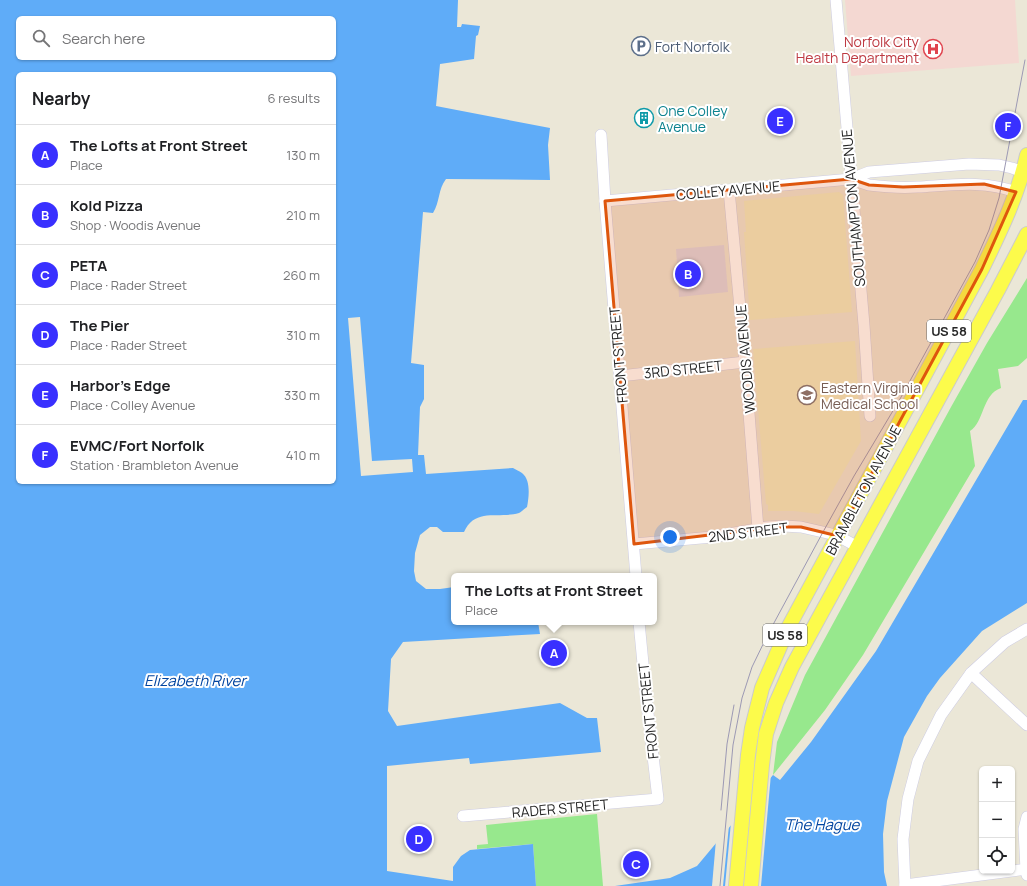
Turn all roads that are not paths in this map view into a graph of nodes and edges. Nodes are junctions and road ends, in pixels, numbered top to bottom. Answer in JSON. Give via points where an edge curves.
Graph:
{"nodes":[{"id":1,"x":836,"y":0,"type":"edge"},
{"id":2,"x":601,"y":135,"type":"dead end"},
{"id":3,"x":1027,"y":155,"type":"edge"},
{"id":4,"x":1025,"y":173,"type":"edge"},
{"id":5,"x":851,"y":179,"type":"junction"},
{"id":6,"x":729,"y":190,"type":"junction"},
{"id":7,"x":1022,"y":194,"type":"edge"},
{"id":8,"x":605,"y":200,"type":"junction"},
{"id":9,"x":1027,"y":234,"type":"edge"},
{"id":10,"x":1027,"y":249,"type":"edge"},
{"id":11,"x":998,"y":290,"type":"junction"},
{"id":12,"x":745,"y":362,"type":"junction"},
{"id":13,"x":620,"y":376,"type":"junction"},
{"id":14,"x":870,"y":416,"type":"dead end"},
{"id":15,"x":758,"y":529,"type":"junction"},
{"id":16,"x":838,"y":536,"type":"junction"},
{"id":17,"x":634,"y":544,"type":"junction"},
{"id":18,"x":858,"y":547,"type":"junction"},
{"id":19,"x":636,"y":573,"type":"edge"},
{"id":20,"x":639,"y":625,"type":"edge"},
{"id":21,"x":1027,"y":629,"type":"edge"},
{"id":22,"x":970,"y":673,"type":"junction"},
{"id":23,"x":1027,"y":725,"type":"edge"},
{"id":24,"x":658,"y":799,"type":"joint"},
{"id":25,"x":463,"y":816,"type":"dead end"},
{"id":26,"x":1027,"y":817,"type":"edge"},
{"id":27,"x":1027,"y":871,"type":"edge"},
{"id":28,"x":736,"y":886,"type":"edge"},
{"id":29,"x":751,"y":886,"type":"edge"},
{"id":30,"x":905,"y":886,"type":"edge"}],
"edges":[{"from":1,"to":5,"type":"street","name":"SOUTHAMPTON AVENUE"},
{"from":2,"to":8,"type":"street","name":"FRONT STREET"},
{"from":3,"to":4,"type":"main road","name":"BRAMBLETON AVENUE","number":"US 58"},
{"from":4,"to":5,"type":"street","name":"COLLEY AVENUE","via":[[999,165],[969,164],[868,172]]},
{"from":4,"to":7,"type":"main road","name":"BRAMBLETON AVENUE","number":"US 58"},
{"from":5,"to":6,"type":"street","name":"COLLEY AVENUE"},
{"from":5,"to":7,"type":"street","name":"COLLEY AVENUE","via":[[869,185],[903,187],[984,184]]},
{"from":5,"to":14,"type":"street","name":"SOUTHAMPTON AVENUE"},
{"from":6,"to":8,"type":"street","name":"COLLEY AVENUE"},
{"from":6,"to":12,"type":"street","name":"WOODIS AVENUE"},
{"from":7,"to":16,"type":"main road","name":"BRAMBLETON AVENUE","number":"US 58"},
{"from":8,"to":13,"type":"street","name":"FRONT STREET"},
{"from":9,"to":11,"type":"main road","name":"BRAMBLETON AVENUE","number":"US 58"},
{"from":10,"to":11,"type":"main road"},
{"from":11,"to":18,"type":"main road","name":"BRAMBLETON AVENUE","number":"US 58"},
{"from":12,"to":13,"type":"street","name":"3RD STREET"},
{"from":12,"to":15,"type":"street","name":"WOODIS AVENUE"},
{"from":13,"to":17,"type":"street","name":"FRONT STREET"},
{"from":15,"to":16,"type":"street","name":"2ND STREET","via":[[807,528]]},
{"from":15,"to":17,"type":"street","name":"2ND STREET","via":[[712,537]]},
{"from":16,"to":18,"type":"street","name":"2ND STREET"},
{"from":16,"to":28,"type":"main road","name":"BRAMBLETON AVENUE","number":"US 58","via":[[788,628],[758,700],[745,782]]},
{"from":17,"to":19,"type":"street","name":"FRONT STREET"},
{"from":18,"to":29,"type":"main road","name":"BRAMBLETON AVENUE","number":"US 58","via":[[786,680],[774,708],[762,765]]},
{"from":20,"to":24,"type":"street","name":"FRONT STREET"},
{"from":21,"to":22,"type":"street","via":[[1005,642]]},
{"from":22,"to":23,"type":"street"},
{"from":22,"to":30,"type":"street","via":[[941,715],[918,761],[908,799],[903,839]]},
{"from":24,"to":25,"type":"street","name":"RADER STREET"},
{"from":26,"to":27,"type":"street","via":[[1024,829]]},
{"from":27,"to":30,"type":"street"}]}
